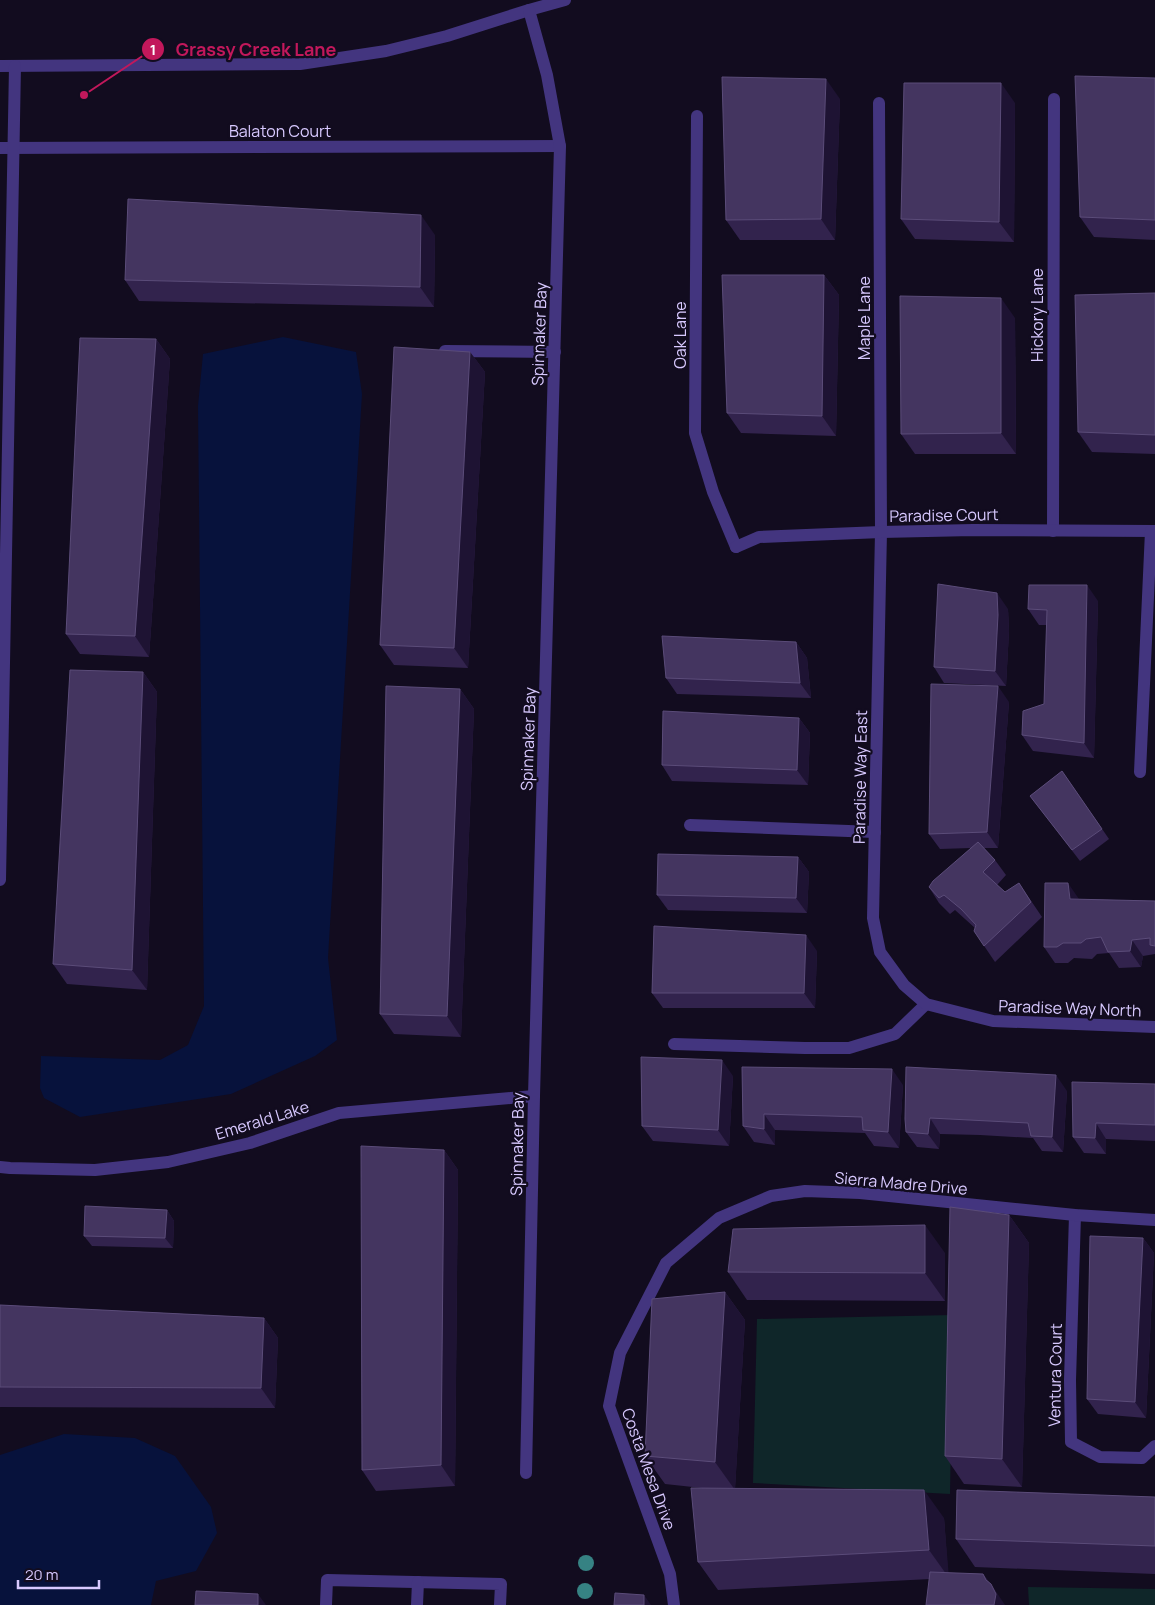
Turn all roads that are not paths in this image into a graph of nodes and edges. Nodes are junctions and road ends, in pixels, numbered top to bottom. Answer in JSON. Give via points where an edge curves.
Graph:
{"nodes":[{"id":1,"x":565,"y":0,"type":"edge"},
{"id":2,"x":529,"y":10,"type":"junction"},
{"id":3,"x":0,"y":66,"type":"edge"},
{"id":4,"x":16,"y":66,"type":"junction"},
{"id":5,"x":1054,"y":99,"type":"dead end"},
{"id":6,"x":879,"y":103,"type":"dead end"},
{"id":7,"x":697,"y":116,"type":"dead end"},
{"id":8,"x":560,"y":146,"type":"junction"},
{"id":9,"x":0,"y":148,"type":"edge"},
{"id":10,"x":14,"y":148,"type":"junction"},
{"id":11,"x":431,"y":351,"type":"edge"},
{"id":12,"x":555,"y":352,"type":"junction"},
{"id":13,"x":3,"y":530,"type":"edge"},
{"id":14,"x":1053,"y":531,"type":"junction"},
{"id":15,"x":1153,"y":531,"type":"edge"},
{"id":16,"x":881,"y":532,"type":"junction"},
{"id":17,"x":736,"y":547,"type":"joint"},
{"id":18,"x":2,"y":605,"type":"edge"},
{"id":19,"x":1140,"y":772,"type":"dead end"},
{"id":20,"x":690,"y":825,"type":"dead end"},
{"id":21,"x":875,"y":832,"type":"junction"},
{"id":22,"x":0,"y":880,"type":"edge"},
{"id":23,"x":926,"y":1004,"type":"junction"},
{"id":24,"x":1155,"y":1027,"type":"edge"},
{"id":25,"x":674,"y":1044,"type":"dead end"},
{"id":26,"x":534,"y":1096,"type":"junction"},
{"id":27,"x":0,"y":1166,"type":"edge"},
{"id":28,"x":1075,"y":1215,"type":"junction"},
{"id":29,"x":1155,"y":1220,"type":"edge"},
{"id":30,"x":666,"y":1263,"type":"joint"},
{"id":31,"x":1155,"y":1446,"type":"edge"},
{"id":32,"x":526,"y":1473,"type":"dead end"},
{"id":33,"x":418,"y":1582,"type":"junction"},
{"id":34,"x":326,"y":1605,"type":"edge"},
{"id":35,"x":418,"y":1605,"type":"edge"},
{"id":36,"x":500,"y":1605,"type":"edge"},
{"id":37,"x":674,"y":1605,"type":"edge"}],
"edges":[{"from":1,"to":2,"type":"street"},
{"from":2,"to":4,"type":"street","via":[[386,51],[300,64]]},
{"from":2,"to":8,"type":"street","name":"Spinnaker Bay","via":[[547,75]]},
{"from":3,"to":4,"type":"street"},
{"from":4,"to":10,"type":"street"},
{"from":5,"to":14,"type":"street","name":"Hickory Lane"},
{"from":6,"to":16,"type":"street","name":"Maple Lane"},
{"from":7,"to":17,"type":"street","name":"Oak Lane","via":[[695,432],[713,492]]},
{"from":8,"to":10,"type":"street","name":"Balaton Court"},
{"from":8,"to":12,"type":"street","name":"Spinnaker Bay"},
{"from":9,"to":10,"type":"street","name":"Balaton Court"},
{"from":10,"to":13,"type":"street"},
{"from":11,"to":12,"type":"street"},
{"from":12,"to":26,"type":"street","name":"Spinnaker Bay"},
{"from":13,"to":18,"type":"street"},
{"from":14,"to":15,"type":"street","name":"Paradise Court"},
{"from":14,"to":16,"type":"street","name":"Paradise Court"},
{"from":15,"to":19,"type":"street"},
{"from":16,"to":17,"type":"street","name":"Paradise Court","via":[[759,537]]},
{"from":16,"to":21,"type":"street","name":"Paradise Way East"},
{"from":18,"to":22,"type":"street"},
{"from":20,"to":21,"type":"street"},
{"from":21,"to":23,"type":"street","name":"Paradise Way East","via":[[873,918],[880,952],[904,985]]},
{"from":23,"to":24,"type":"street","name":"Paradise Way North","via":[[993,1021]]},
{"from":23,"to":25,"type":"street","via":[[895,1034],[849,1048]]},
{"from":26,"to":27,"type":"street","name":"Emerald Lake","via":[[339,1113],[250,1143],[168,1162],[95,1170]]},
{"from":26,"to":32,"type":"street","name":"Spinnaker Bay"},
{"from":28,"to":29,"type":"street","name":"Sierra Madre Drive"},
{"from":28,"to":30,"type":"street","name":"Sierra Madre Drive","via":[[805,1191],[771,1196],[719,1218]]},
{"from":28,"to":31,"type":"street","name":"Ventura Court","via":[[1070,1442],[1100,1458],[1142,1458]]},
{"from":30,"to":37,"type":"street","name":"Costa Mesa Drive","via":[[620,1353],[609,1406],[670,1574]]},
{"from":33,"to":34,"type":"street","via":[[327,1580]]},
{"from":33,"to":35,"type":"street"},
{"from":33,"to":36,"type":"street","via":[[501,1584]]}]}
